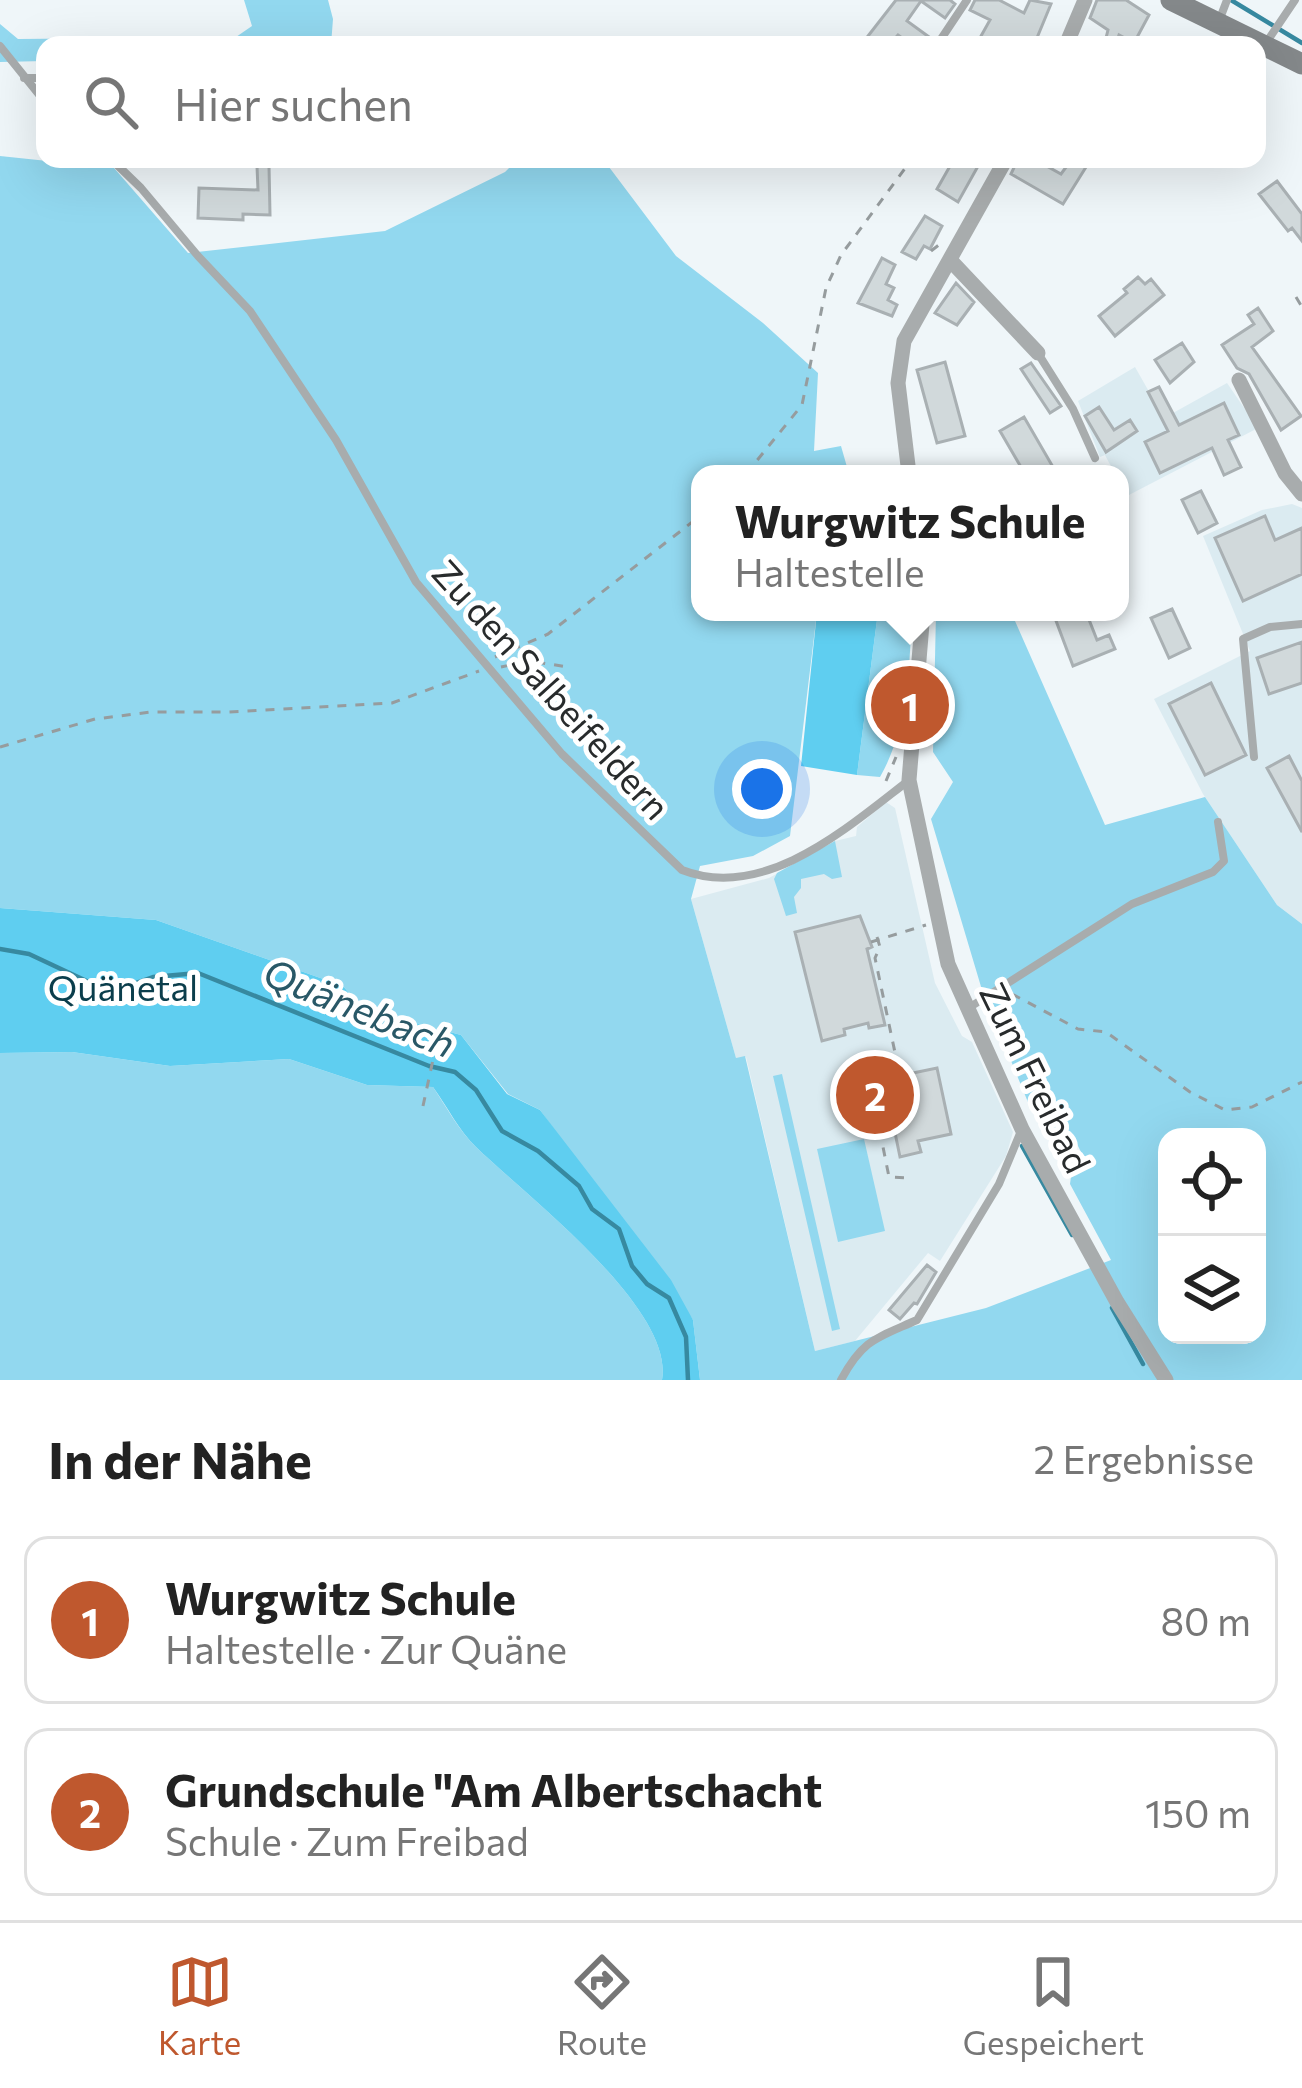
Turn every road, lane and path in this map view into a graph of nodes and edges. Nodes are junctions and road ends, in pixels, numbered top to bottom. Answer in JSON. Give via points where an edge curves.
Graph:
{"nodes":[{"id":1,"x":968,"y":0,"type":"edge"},
{"id":2,"x":1085,"y":0,"type":"edge"},
{"id":3,"x":1171,"y":0,"type":"edge"},
{"id":4,"x":1295,"y":0,"type":"edge"},
{"id":5,"x":1224,"y":8,"type":"edge"},
{"id":6,"x":1272,"y":33,"type":"junction"},
{"id":7,"x":943,"y":36,"type":"edge"},
{"id":8,"x":1070,"y":36,"type":"edge"},
{"id":9,"x":0,"y":46,"type":"edge"},
{"id":10,"x":1302,"y":64,"type":"edge"},
{"id":11,"x":23,"y":78,"type":"junction"},
{"id":12,"x":36,"y":78,"type":"edge"},
{"id":13,"x":36,"y":92,"type":"edge"},
{"id":14,"x":120,"y":168,"type":"edge"},
{"id":15,"x":905,"y":168,"type":"edge"},
{"id":16,"x":1001,"y":168,"type":"edge"},
{"id":17,"x":942,"y":243,"type":"dead end"},
{"id":18,"x":932,"y":251,"type":"dead end"},
{"id":19,"x":951,"y":260,"type":"junction"},
{"id":20,"x":1295,"y":297,"type":"dead end"},
{"id":21,"x":1302,"y":307,"type":"edge"},
{"id":22,"x":1038,"y":353,"type":"joint"},
{"id":23,"x":1239,"y":380,"type":"dead end"},
{"id":24,"x":1095,"y":458,"type":"dead end"},
{"id":25,"x":753,"y":465,"type":"edge"},
{"id":26,"x":908,"y":465,"type":"edge"},
{"id":27,"x":1302,"y":494,"type":"edge"},
{"id":28,"x":691,"y":523,"type":"edge"},
{"id":29,"x":922,"y":621,"type":"edge"},
{"id":30,"x":1302,"y":624,"type":"edge"},
{"id":31,"x":568,"y":667,"type":"dead end"},
{"id":32,"x":489,"y":669,"type":"junction"},
{"id":33,"x":0,"y":747,"type":"edge"},
{"id":34,"x":1254,"y":757,"type":"dead end"},
{"id":35,"x":909,"y":780,"type":"junction"},
{"id":36,"x":1218,"y":822,"type":"dead end"},
{"id":37,"x":925,"y":926,"type":"dead end"},
{"id":38,"x":878,"y":937,"type":"junction"},
{"id":39,"x":871,"y":942,"type":"dead end"},
{"id":40,"x":1003,"y":988,"type":"junction"},
{"id":41,"x":966,"y":1010,"type":"junction"},
{"id":42,"x":442,"y":1018,"type":"dead end"},
{"id":43,"x":874,"y":1060,"type":"dead end"},
{"id":44,"x":897,"y":1062,"type":"dead end"},
{"id":45,"x":1302,"y":1082,"type":"edge"},
{"id":46,"x":423,"y":1106,"type":"dead end"},
{"id":47,"x":1022,"y":1129,"type":"junction"},
{"id":48,"x":907,"y":1178,"type":"dead end"},
{"id":49,"x":841,"y":1380,"type":"edge"},
{"id":50,"x":1166,"y":1380,"type":"edge"}],
"edges":[{"from":1,"to":7,"type":"lane"},
{"from":2,"to":8,"type":"street"},
{"from":3,"to":5,"type":"street"},
{"from":4,"to":6,"type":"lane"},
{"from":5,"to":6,"type":"street"},
{"from":6,"to":10,"type":"street"},
{"from":9,"to":11,"type":"lane"},
{"from":11,"to":12,"type":"lane"},
{"from":11,"to":13,"type":"lane"},
{"from":14,"to":32,"type":"lane","name":"Zu den Salbeifeldern","via":[[250,310],[348,459],[416,582]]},
{"from":15,"to":25,"type":"path","via":[[841,255],[826,288],[802,405]]},
{"from":16,"to":19,"type":"street"},
{"from":17,"to":18,"type":"path"},
{"from":19,"to":22,"type":"street"},
{"from":19,"to":26,"type":"street","via":[[904,341],[899,407]]},
{"from":20,"to":21,"type":"path"},
{"from":22,"to":24,"type":"lane"},
{"from":23,"to":27,"type":"street"},
{"from":28,"to":32,"type":"path","via":[[548,634],[497,654]]},
{"from":29,"to":35,"type":"street","name":"Zum Freibad"},
{"from":30,"to":34,"type":"lane","via":[[1244,639]]},
{"from":31,"to":32,"type":"path","via":[[529,661]]},
{"from":32,"to":33,"type":"path","via":[[392,703],[151,712],[94,719]]},
{"from":32,"to":35,"type":"lane","name":"Zu den Salbeifeldern","via":[[663,854],[704,878],[730,880],[798,857]]},
{"from":35,"to":41,"type":"street","name":"Zum Freibad","via":[[938,923]]},
{"from":36,"to":40,"type":"lane","via":[[1224,861],[1213,872],[1132,904]]},
{"from":37,"to":38,"type":"path"},
{"from":38,"to":39,"type":"path"},
{"from":38,"to":44,"type":"path","via":[[875,958]]},
{"from":40,"to":41,"type":"lane"},
{"from":40,"to":45,"type":"path","via":[[1078,1029],[1106,1032],[1225,1110]]},
{"from":41,"to":47,"type":"street","name":"Zum Freibad"},
{"from":42,"to":46,"type":"path"},
{"from":43,"to":48,"type":"path","via":[[869,1077],[889,1177]]},
{"from":47,"to":49,"type":"lane","via":[[999,1184],[917,1320],[865,1344]]},
{"from":47,"to":50,"type":"street","name":"Zum Freibad"}]}
